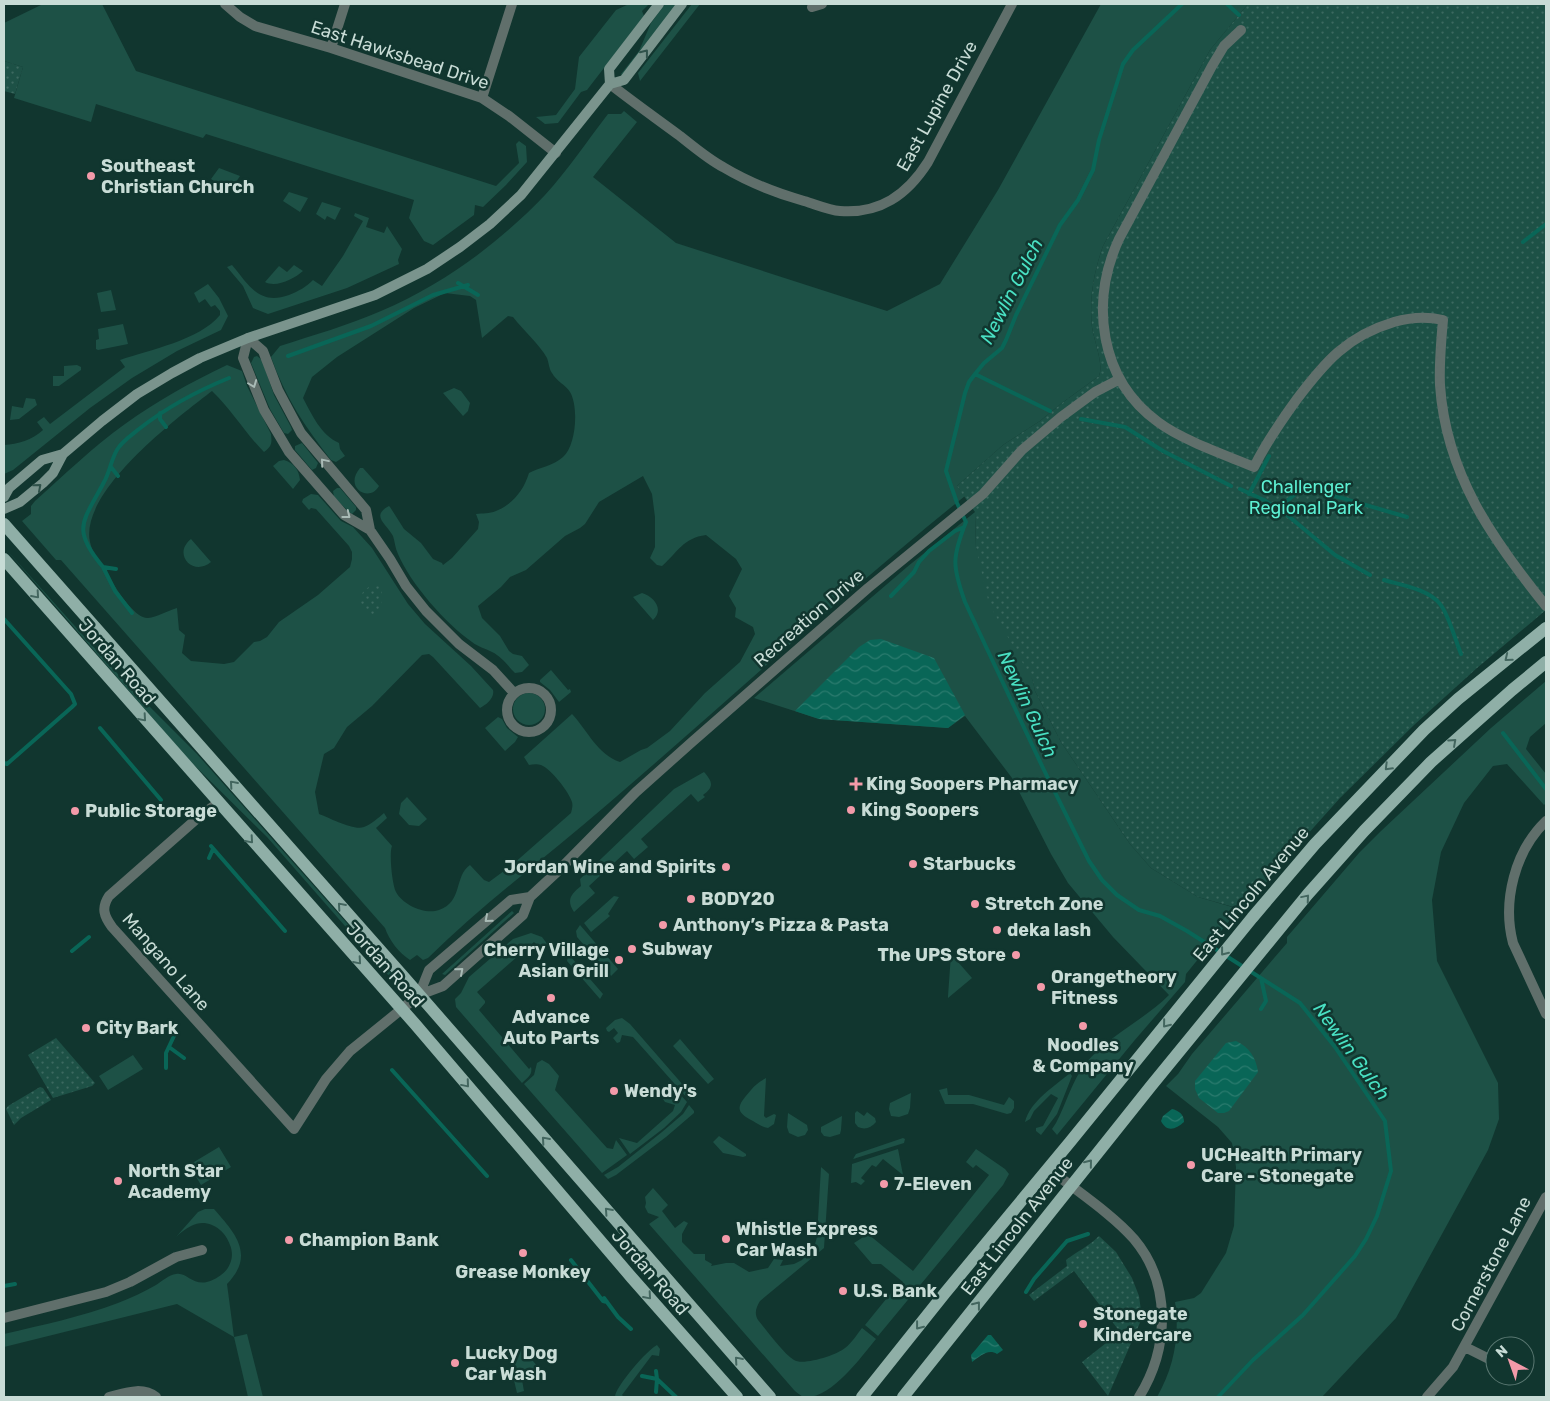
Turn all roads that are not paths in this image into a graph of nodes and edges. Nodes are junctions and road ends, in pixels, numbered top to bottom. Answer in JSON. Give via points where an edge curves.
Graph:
{"nodes":[{"id":1,"x":225,"y":4,"type":"edge"},
{"id":2,"x":345,"y":4,"type":"edge"},
{"id":3,"x":512,"y":4,"type":"edge"},
{"id":4,"x":659,"y":4,"type":"edge"},
{"id":5,"x":682,"y":4,"type":"edge"},
{"id":6,"x":1012,"y":4,"type":"edge"},
{"id":7,"x":1240,"y":30,"type":"dead end"},
{"id":8,"x":331,"y":48,"type":"junction"},
{"id":9,"x":610,"y":84,"type":"junction"},
{"id":10,"x":482,"y":98,"type":"junction"},
{"id":11,"x":556,"y":153,"type":"junction"},
{"id":12,"x":248,"y":338,"type":"junction"},
{"id":13,"x":1120,"y":379,"type":"junction"},
{"id":14,"x":63,"y":454,"type":"junction"},
{"id":15,"x":4,"y":497,"type":"edge"},
{"id":16,"x":4,"y":509,"type":"edge"},
{"id":17,"x":4,"y":524,"type":"edge"},
{"id":18,"x":370,"y":530,"type":"junction"},
{"id":19,"x":4,"y":559,"type":"edge"},
{"id":20,"x":1546,"y":606,"type":"edge"},
{"id":21,"x":1546,"y":628,"type":"edge"},
{"id":22,"x":1546,"y":662,"type":"edge"},
{"id":23,"x":514,"y":693,"type":"junction"},
{"id":24,"x":218,"y":802,"type":"junction"},
{"id":25,"x":1546,"y":820,"type":"edge"},
{"id":26,"x":530,"y":897,"type":"junction"},
{"id":27,"x":419,"y":995,"type":"junction"},
{"id":28,"x":400,"y":1009,"type":"junction"},
{"id":29,"x":1546,"y":1014,"type":"edge"},
{"id":30,"x":1048,"y":1168,"type":"junction"},
{"id":31,"x":1070,"y":1187,"type":"junction"},
{"id":32,"x":1546,"y":1197,"type":"edge"},
{"id":33,"x":202,"y":1250,"type":"dead end"},
{"id":34,"x":4,"y":1318,"type":"edge"},
{"id":35,"x":1465,"y":1346,"type":"junction"},
{"id":36,"x":1485,"y":1357,"type":"edge"},
{"id":37,"x":109,"y":1397,"type":"edge"},
{"id":38,"x":156,"y":1397,"type":"edge"},
{"id":39,"x":737,"y":1397,"type":"edge"},
{"id":40,"x":770,"y":1397,"type":"edge"},
{"id":41,"x":862,"y":1397,"type":"edge"},
{"id":42,"x":903,"y":1397,"type":"edge"},
{"id":43,"x":1139,"y":1397,"type":"edge"},
{"id":44,"x":1427,"y":1397,"type":"edge"}],
"edges":[{"from":1,"to":8,"type":"street","name":"East Hawksbead Drive","via":[[255,26]]},
{"from":2,"to":8,"type":"street"},
{"from":3,"to":10,"type":"street"},
{"from":4,"to":9,"type":"street","via":[[609,69]]},
{"from":9,"to":5,"type":"street","one_way":true,"via":[[624,80]]},
{"from":6,"to":9,"type":"street","name":"East Lupine Drive","via":[[918,178],[897,197],[871,208],[854,211],[833,209],[791,197],[736,174],[712,161]]},
{"from":7,"to":13,"type":"street","via":[[1224,46],[1206,76],[1109,262],[1103,322],[1108,348]]},
{"from":8,"to":10,"type":"street","name":"East Hawksbead Drive"},
{"from":9,"to":11,"type":"street"},
{"from":10,"to":11,"type":"street","name":"East Hawksbead Drive"},
{"from":11,"to":12,"type":"street","via":[[500,215],[427,269],[359,302]]},
{"from":12,"to":14,"type":"street","via":[[200,358],[155,383]]},
{"from":18,"to":12,"type":"street","one_way":true,"via":[[366,510],[301,434],[278,390],[263,351]]},
{"from":12,"to":18,"type":"street","one_way":true,"via":[[243,358],[264,410],[289,452],[344,515]]},
{"from":13,"to":20,"type":"street","via":[[1144,410],[1159,423],[1254,468],[1269,439],[1313,378],[1347,344],[1371,330],[1402,320],[1422,317],[1443,320],[1441,393],[1450,443],[1460,473],[1479,514]]},
{"from":13,"to":26,"type":"street","name":"Recreation Drive","via":[[1086,398],[1022,450],[983,494],[853,601],[650,780]]},
{"from":14,"to":15,"type":"street","via":[[42,460],[9,488]]},
{"from":16,"to":14,"type":"street","one_way":true,"via":[[20,502],[48,478]]},
{"from":27,"to":17,"type":"main road","name":"Jordan Road","one_way":true},
{"from":18,"to":23,"type":"street","via":[[426,611],[493,670]]},
{"from":19,"to":24,"type":"main road","name":"Jordan Road","one_way":true},
{"from":21,"to":30,"type":"main road","name":"East Lincoln Avenue","one_way":true,"via":[[1424,730],[1320,837]]},
{"from":31,"to":22,"type":"main road","name":"East Lincoln Avenue","one_way":true,"via":[[1274,936],[1364,831],[1431,762]]},
{"from":23,"to":23,"type":"street","via":[[506,712],[512,725],[531,733],[544,727],[552,708],[546,696],[534,688]]},
{"from":24,"to":28,"type":"main road","name":"Jordan Road","one_way":true},
{"from":24,"to":28,"type":"street","name":"Mangano Lane","via":[[109,896],[105,914],[116,930],[294,1129],[339,1063]]},
{"from":25,"to":29,"type":"street","via":[[1519,862],[1510,911],[1513,943]]},
{"from":27,"to":26,"type":"street","name":"Recreation Drive","one_way":true,"via":[[442,986],[523,915]]},
{"from":26,"to":27,"type":"street","name":"Recreation Drive","one_way":true,"via":[[511,900],[429,970]]},
{"from":27,"to":28,"type":"street"},
{"from":40,"to":27,"type":"main road","name":"Jordan Road","one_way":true},
{"from":28,"to":39,"type":"main road","name":"Jordan Road","one_way":true},
{"from":30,"to":31,"type":"street"},
{"from":30,"to":41,"type":"main road","name":"East Lincoln Avenue","one_way":true},
{"from":42,"to":31,"type":"main road","name":"East Lincoln Avenue","one_way":true},
{"from":31,"to":43,"type":"street","via":[[1135,1240],[1155,1277],[1161,1300],[1162,1340],[1157,1362]]},
{"from":32,"to":35,"type":"street","name":"Cornerstone Lane"},
{"from":33,"to":34,"type":"street","via":[[176,1257],[106,1292]]},
{"from":35,"to":36,"type":"street","name":"Cornerstone Lane"},
{"from":35,"to":44,"type":"street","name":"Cornerstone Lane","via":[[1448,1374]]},
{"from":37,"to":38,"type":"street","via":[[136,1391]]}]}
